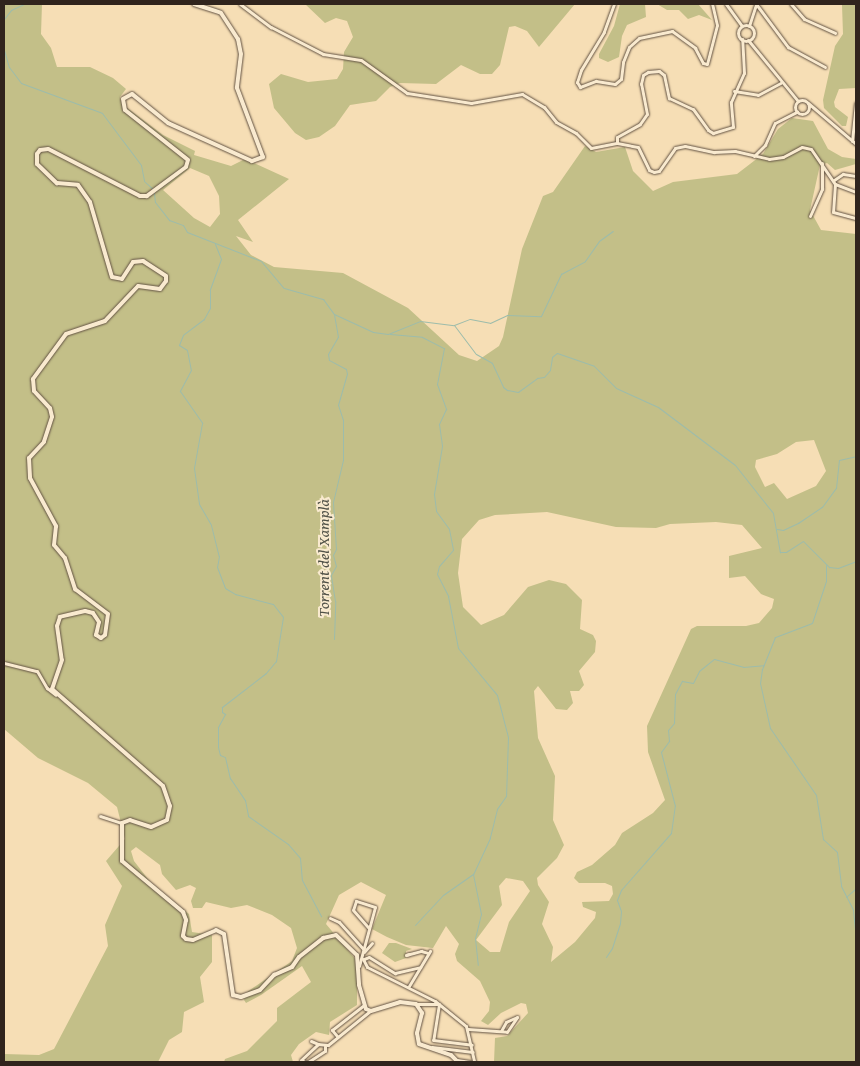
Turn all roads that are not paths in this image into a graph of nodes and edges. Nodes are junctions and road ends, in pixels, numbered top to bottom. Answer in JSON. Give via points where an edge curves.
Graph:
{"nodes":[{"id":1,"x":194,"y":4,"type":"edge"},
{"id":2,"x":240,"y":4,"type":"edge"},
{"id":3,"x":614,"y":4,"type":"edge"},
{"id":4,"x":712,"y":4,"type":"edge"},
{"id":5,"x":726,"y":4,"type":"edge"},
{"id":6,"x":756,"y":4,"type":"edge"},
{"id":7,"x":791,"y":4,"type":"edge"},
{"id":8,"x":742,"y":26,"type":"junction"},
{"id":9,"x":749,"y":26,"type":"junction"},
{"id":10,"x":835,"y":33,"type":"dead end"},
{"id":11,"x":742,"y":39,"type":"junction"},
{"id":12,"x":748,"y":40,"type":"junction"},
{"id":13,"x":825,"y":67,"type":"dead end"},
{"id":14,"x":781,"y":82,"type":"junction"},
{"id":15,"x":734,"y":90,"type":"junction"},
{"id":16,"x":798,"y":101,"type":"junction"},
{"id":17,"x":808,"y":103,"type":"junction"},
{"id":18,"x":856,"y":103,"type":"edge"},
{"id":19,"x":797,"y":112,"type":"junction"},
{"id":20,"x":617,"y":143,"type":"junction"},
{"id":21,"x":854,"y":143,"type":"edge"},
{"id":22,"x":754,"y":157,"type":"junction"},
{"id":23,"x":822,"y":162,"type":"junction"},
{"id":24,"x":856,"y":176,"type":"edge"},
{"id":25,"x":834,"y":182,"type":"junction"},
{"id":26,"x":856,"y":192,"type":"edge"},
{"id":27,"x":810,"y":216,"type":"dead end"},
{"id":28,"x":856,"y":218,"type":"edge"},
{"id":29,"x":4,"y":663,"type":"edge"},
{"id":30,"x":56,"y":695,"type":"junction"},
{"id":31,"x":100,"y":816,"type":"dead end"},
{"id":32,"x":122,"y":823,"type":"junction"},
{"id":33,"x":330,"y":918,"type":"dead end"},
{"id":34,"x":368,"y":927,"type":"junction"},
{"id":35,"x":372,"y":943,"type":"dead end"},
{"id":36,"x":364,"y":951,"type":"junction"},
{"id":37,"x":410,"y":954,"type":"dead end"},
{"id":38,"x":363,"y":959,"type":"junction"},
{"id":39,"x":359,"y":966,"type":"junction"},
{"id":40,"x":420,"y":967,"type":"junction"},
{"id":41,"x":409,"y":986,"type":"junction"},
{"id":42,"x":416,"y":1004,"type":"junction"},
{"id":43,"x":439,"y":1004,"type":"junction"},
{"id":44,"x":364,"y":1005,"type":"junction"},
{"id":45,"x":370,"y":1011,"type":"junction"},
{"id":46,"x":468,"y":1029,"type":"junction"},
{"id":47,"x":500,"y":1031,"type":"junction"},
{"id":48,"x":338,"y":1036,"type":"junction"},
{"id":49,"x":311,"y":1041,"type":"dead end"},
{"id":50,"x":318,"y":1044,"type":"junction"},
{"id":51,"x":472,"y":1044,"type":"junction"},
{"id":52,"x":325,"y":1046,"type":"junction"},
{"id":53,"x":422,"y":1046,"type":"junction"},
{"id":54,"x":473,"y":1052,"type":"junction"},
{"id":55,"x":305,"y":1061,"type":"edge"},
{"id":56,"x":457,"y":1061,"type":"edge"},
{"id":57,"x":472,"y":1062,"type":"edge"}],
"edges":[{"from":1,"to":30,"type":"street","via":[[221,13],[238,39],[241,54],[237,88],[263,157],[252,161],[168,123],[138,96],[127,95],[123,104],[125,110],[188,160],[186,167],[147,196],[140,196],[48,149],[37,154],[38,164],[57,183],[78,185],[90,202],[112,277],[122,279],[133,262],[143,261],[166,276],[166,282],[160,289],[138,286],[130,291],[105,321],[66,334],[33,379],[34,391],[50,408],[52,417],[44,442],[29,458],[30,478],[56,526],[54,545],[65,558],[75,589],[108,614],[105,635],[101,638],[96,635],[99,622],[94,613],[84,610],[60,617],[57,626],[62,660],[52,684]]},
{"from":2,"to":20,"type":"street","via":[[272,27],[323,54],[361,60],[406,93],[471,103],[522,94],[544,108],[556,122],[576,133],[591,148]]},
{"from":3,"to":4,"type":"street","via":[[604,32],[581,70],[577,82],[580,87],[596,81],[615,84],[621,79],[629,47],[639,38],[672,31],[695,48],[703,63],[707,64],[717,25]]},
{"from":5,"to":8,"type":"street"},
{"from":6,"to":9,"type":"street"},
{"from":6,"to":13,"type":"street","via":[[788,47]]},
{"from":7,"to":10,"type":"street","via":[[804,19]]},
{"from":8,"to":9,"type":"street"},
{"from":8,"to":11,"type":"street","via":[[738,33]]},
{"from":9,"to":12,"type":"street","via":[[754,33]]},
{"from":11,"to":12,"type":"street"},
{"from":11,"to":15,"type":"street","via":[[744,74]]},
{"from":12,"to":14,"type":"street"},
{"from":14,"to":15,"type":"street","via":[[758,95]]},
{"from":14,"to":16,"type":"street"},
{"from":15,"to":20,"type":"street","via":[[731,102],[735,124],[713,133],[693,108],[669,98],[664,75],[659,71],[648,72],[643,75],[642,84],[647,114],[640,124],[618,136]]},
{"from":16,"to":17,"type":"street"},
{"from":16,"to":19,"type":"street","via":[[795,106]]},
{"from":17,"to":19,"type":"street","via":[[807,111]]},
{"from":17,"to":21,"type":"street"},
{"from":18,"to":21,"type":"street"},
{"from":19,"to":22,"type":"street","via":[[775,123],[765,145]]},
{"from":20,"to":22,"type":"street","via":[[638,147],[649,170],[654,172],[659,171],[675,148],[685,146],[714,152],[735,151]]},
{"from":22,"to":23,"type":"street","via":[[783,157],[802,146],[811,149]]},
{"from":23,"to":25,"type":"street"},
{"from":23,"to":27,"type":"street","via":[[822,189]]},
{"from":24,"to":25,"type":"street","via":[[843,174]]},
{"from":25,"to":26,"type":"street"},
{"from":25,"to":28,"type":"street","via":[[832,212]]},
{"from":29,"to":30,"type":"street","via":[[37,671],[47,688]]},
{"from":30,"to":32,"type":"street","via":[[163,786],[170,806],[167,820],[151,827],[130,820]]},
{"from":31,"to":32,"type":"street"},
{"from":32,"to":39,"type":"street","via":[[122,861],[182,912],[186,920],[183,936],[192,940],[220,931],[225,936],[230,991],[238,997],[260,990],[274,975],[292,967],[301,955],[329,935],[340,937],[351,947]]},
{"from":33,"to":36,"type":"street","via":[[339,922]]},
{"from":34,"to":34,"type":"street","via":[[353,910],[356,901],[375,908]]},
{"from":34,"to":36,"type":"street"},
{"from":35,"to":36,"type":"street"},
{"from":36,"to":38,"type":"street"},
{"from":37,"to":40,"type":"street","via":[[429,952]]},
{"from":38,"to":39,"type":"street"},
{"from":38,"to":40,"type":"street","via":[[369,957],[395,973]]},
{"from":38,"to":41,"type":"street","via":[[367,966]]},
{"from":39,"to":44,"type":"street"},
{"from":40,"to":41,"type":"street"},
{"from":41,"to":43,"type":"street"},
{"from":42,"to":43,"type":"street"},
{"from":42,"to":45,"type":"street","via":[[395,1003]]},
{"from":42,"to":53,"type":"street","via":[[422,1013],[416,1038]]},
{"from":43,"to":46,"type":"street"},
{"from":43,"to":51,"type":"street","via":[[433,1040]]},
{"from":44,"to":45,"type":"street"},
{"from":44,"to":48,"type":"street","via":[[332,1030]]},
{"from":45,"to":48,"type":"street"},
{"from":46,"to":47,"type":"street"},
{"from":46,"to":51,"type":"street"},
{"from":47,"to":47,"type":"street","via":[[507,1032],[517,1017],[506,1022]]},
{"from":48,"to":52,"type":"street"},
{"from":49,"to":50,"type":"street"},
{"from":50,"to":52,"type":"street"},
{"from":50,"to":55,"type":"street"},
{"from":51,"to":54,"type":"street"},
{"from":52,"to":55,"type":"street","via":[[325,1051]]},
{"from":53,"to":54,"type":"street"},
{"from":53,"to":56,"type":"street"},
{"from":54,"to":57,"type":"street"},
{"from":56,"to":57,"type":"street"}]}
